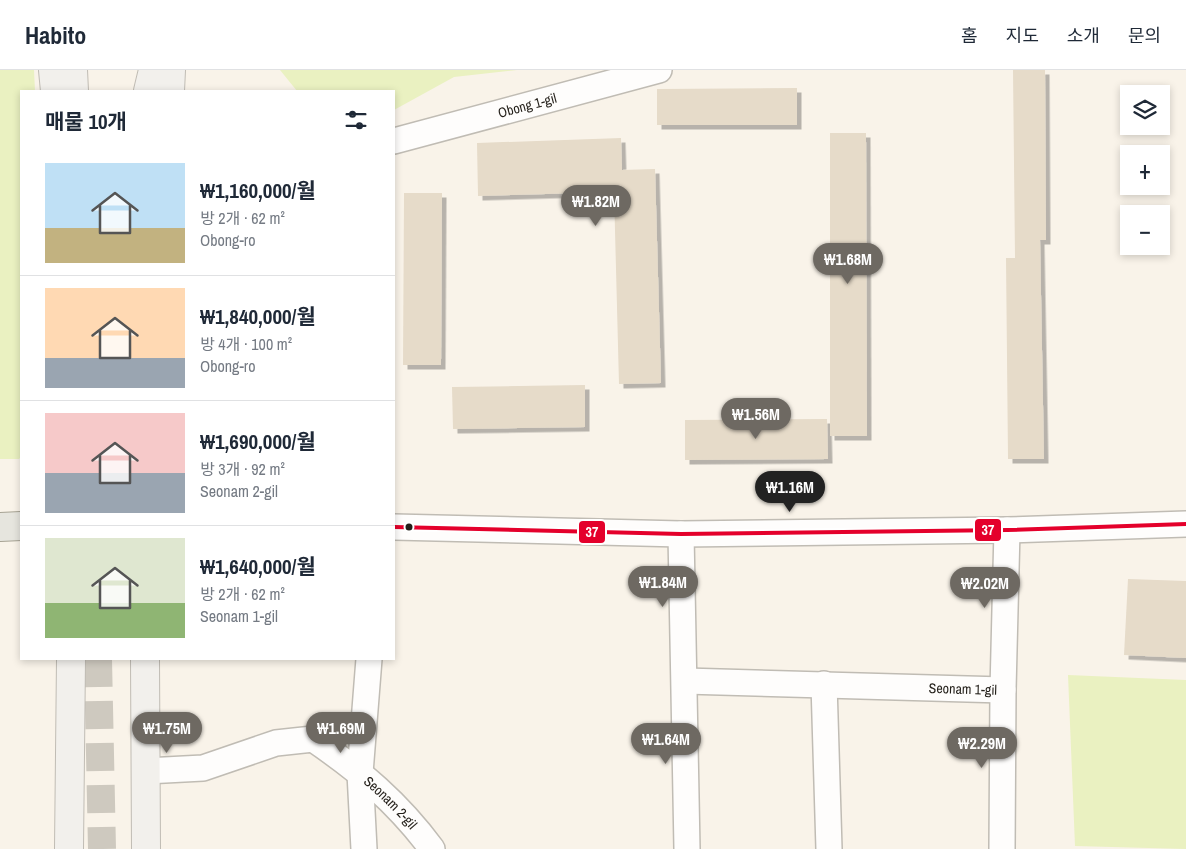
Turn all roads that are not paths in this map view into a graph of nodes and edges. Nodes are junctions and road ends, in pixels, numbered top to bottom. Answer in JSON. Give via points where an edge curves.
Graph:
{"nodes":[{"id":1,"x":53,"y":70,"type":"edge"},
{"id":2,"x":73,"y":70,"type":"edge"},
{"id":3,"x":153,"y":70,"type":"edge"},
{"id":4,"x":171,"y":70,"type":"edge"},
{"id":5,"x":659,"y":70,"type":"edge"},
{"id":6,"x":55,"y":90,"type":"edge"},
{"id":7,"x":74,"y":90,"type":"edge"},
{"id":8,"x":148,"y":90,"type":"edge"},
{"id":9,"x":170,"y":90,"type":"edge"},
{"id":10,"x":395,"y":141,"type":"edge"},
{"id":11,"x":1186,"y":524,"type":"edge"},
{"id":12,"x":0,"y":526,"type":"edge"},
{"id":13,"x":20,"y":526,"type":"edge"},
{"id":14,"x":395,"y":527,"type":"edge"},
{"id":15,"x":1007,"y":530,"type":"junction"},
{"id":16,"x":681,"y":534,"type":"junction"},
{"id":17,"x":71,"y":660,"type":"edge"},
{"id":18,"x":145,"y":660,"type":"edge"},
{"id":19,"x":369,"y":660,"type":"edge"},
{"id":20,"x":685,"y":681,"type":"junction"},
{"id":21,"x":824,"y":684,"type":"junction"},
{"id":22,"x":1003,"y":690,"type":"junction"},
{"id":23,"x":146,"y":771,"type":"junction"},
{"id":24,"x":360,"y":773,"type":"junction"},
{"id":25,"x":69,"y":849,"type":"edge"},
{"id":26,"x":146,"y":849,"type":"edge"},
{"id":27,"x":364,"y":849,"type":"edge"},
{"id":28,"x":432,"y":849,"type":"edge"},
{"id":29,"x":687,"y":849,"type":"edge"},
{"id":30,"x":829,"y":849,"type":"edge"},
{"id":31,"x":1002,"y":849,"type":"edge"}],
"edges":[{"from":1,"to":6,"type":"main road"},
{"from":2,"to":7,"type":"main road"},
{"from":3,"to":8,"type":"main road"},
{"from":4,"to":9,"type":"main road"},
{"from":5,"to":10,"type":"street","name":"Obong 1-gil"},
{"from":11,"to":15,"type":"street"},
{"from":12,"to":13,"type":"main road"},
{"from":14,"to":16,"type":"street"},
{"from":15,"to":16,"type":"street"},
{"from":15,"to":22,"type":"street"},
{"from":16,"to":20,"type":"street"},
{"from":17,"to":25,"type":"main road"},
{"from":18,"to":23,"type":"main road"},
{"from":19,"to":24,"type":"street"},
{"from":20,"to":21,"type":"street","name":"Seonam 1-gil"},
{"from":20,"to":29,"type":"street"},
{"from":21,"to":22,"type":"street","name":"Seonam 1-gil"},
{"from":21,"to":30,"type":"street"},
{"from":22,"to":31,"type":"street","name":"Seonam 1-gil"},
{"from":23,"to":24,"type":"street","name":"Seonam 2-gil","via":[[203,768],[276,744],[313,739]]},
{"from":23,"to":26,"type":"main road"},
{"from":24,"to":27,"type":"street"},
{"from":24,"to":28,"type":"street","name":"Seonam 2-gil","via":[[418,830]]}]}
